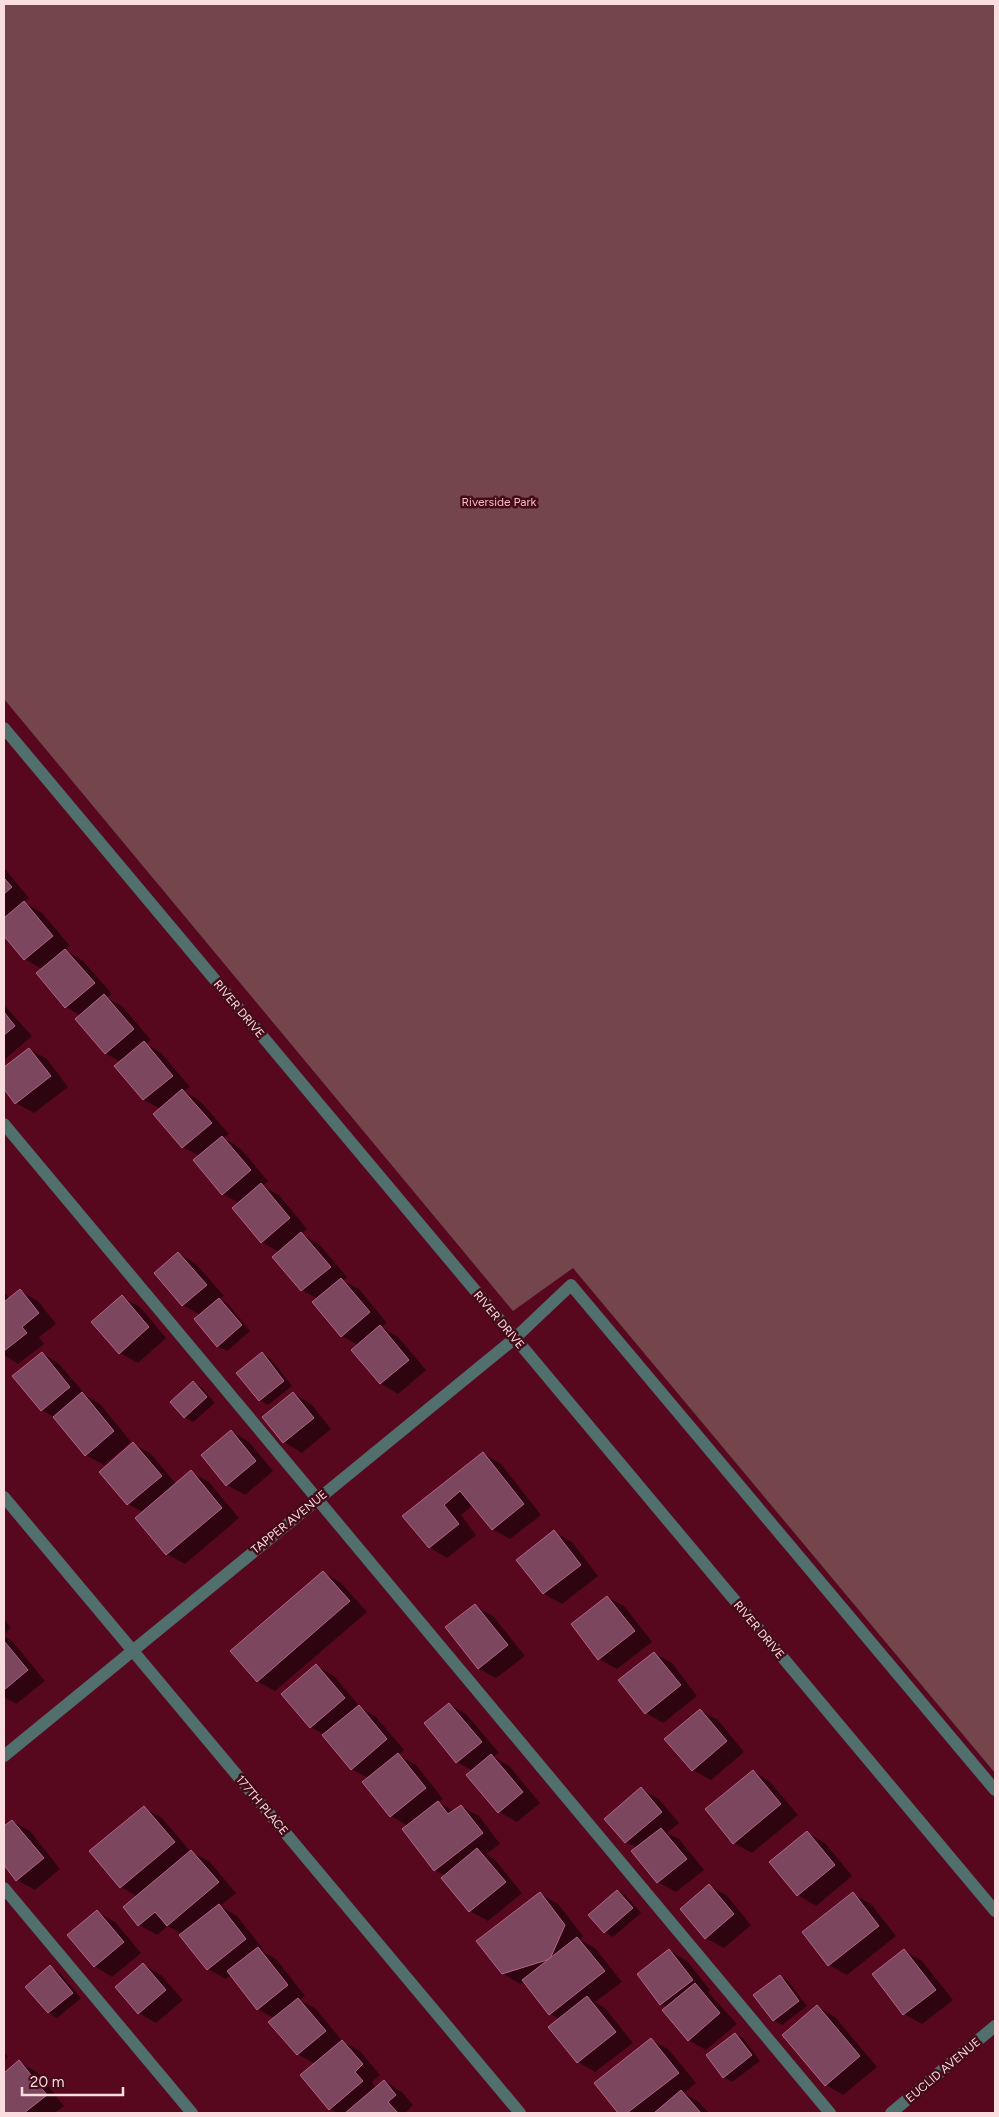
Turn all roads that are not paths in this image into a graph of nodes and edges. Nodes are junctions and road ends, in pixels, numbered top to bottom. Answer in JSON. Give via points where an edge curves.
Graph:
{"nodes":[{"id":1,"x":4,"y":728,"type":"edge"},
{"id":2,"x":4,"y":1124,"type":"edge"},
{"id":3,"x":514,"y":1339,"type":"junction"},
{"id":4,"x":4,"y":1497,"type":"edge"},
{"id":5,"x":318,"y":1499,"type":"junction"},
{"id":6,"x":133,"y":1650,"type":"junction"},
{"id":7,"x":4,"y":1756,"type":"edge"},
{"id":8,"x":995,"y":1790,"type":"edge"},
{"id":9,"x":4,"y":1888,"type":"edge"},
{"id":10,"x":995,"y":1911,"type":"edge"},
{"id":11,"x":995,"y":2026,"type":"edge"},
{"id":12,"x":192,"y":2113,"type":"edge"},
{"id":13,"x":520,"y":2113,"type":"edge"},
{"id":14,"x":830,"y":2113,"type":"edge"},
{"id":15,"x":891,"y":2113,"type":"edge"}],
"edges":[{"from":1,"to":3,"type":"street","name":"RIVER DRIVE"},
{"from":2,"to":5,"type":"street"},
{"from":3,"to":5,"type":"street","name":"TAPPER AVENUE"},
{"from":3,"to":8,"type":"street","name":"TAPPER AVENUE","via":[[572,1285]]},
{"from":3,"to":10,"type":"street","name":"RIVER DRIVE"},
{"from":4,"to":6,"type":"street","name":"177TH PLACE"},
{"from":5,"to":6,"type":"street","name":"TAPPER AVENUE"},
{"from":5,"to":14,"type":"street"},
{"from":6,"to":7,"type":"street","name":"TAPPER AVENUE"},
{"from":6,"to":13,"type":"street","name":"177TH PLACE"},
{"from":9,"to":12,"type":"street"},
{"from":11,"to":15,"type":"street","name":"EUCLID AVENUE"}]}
